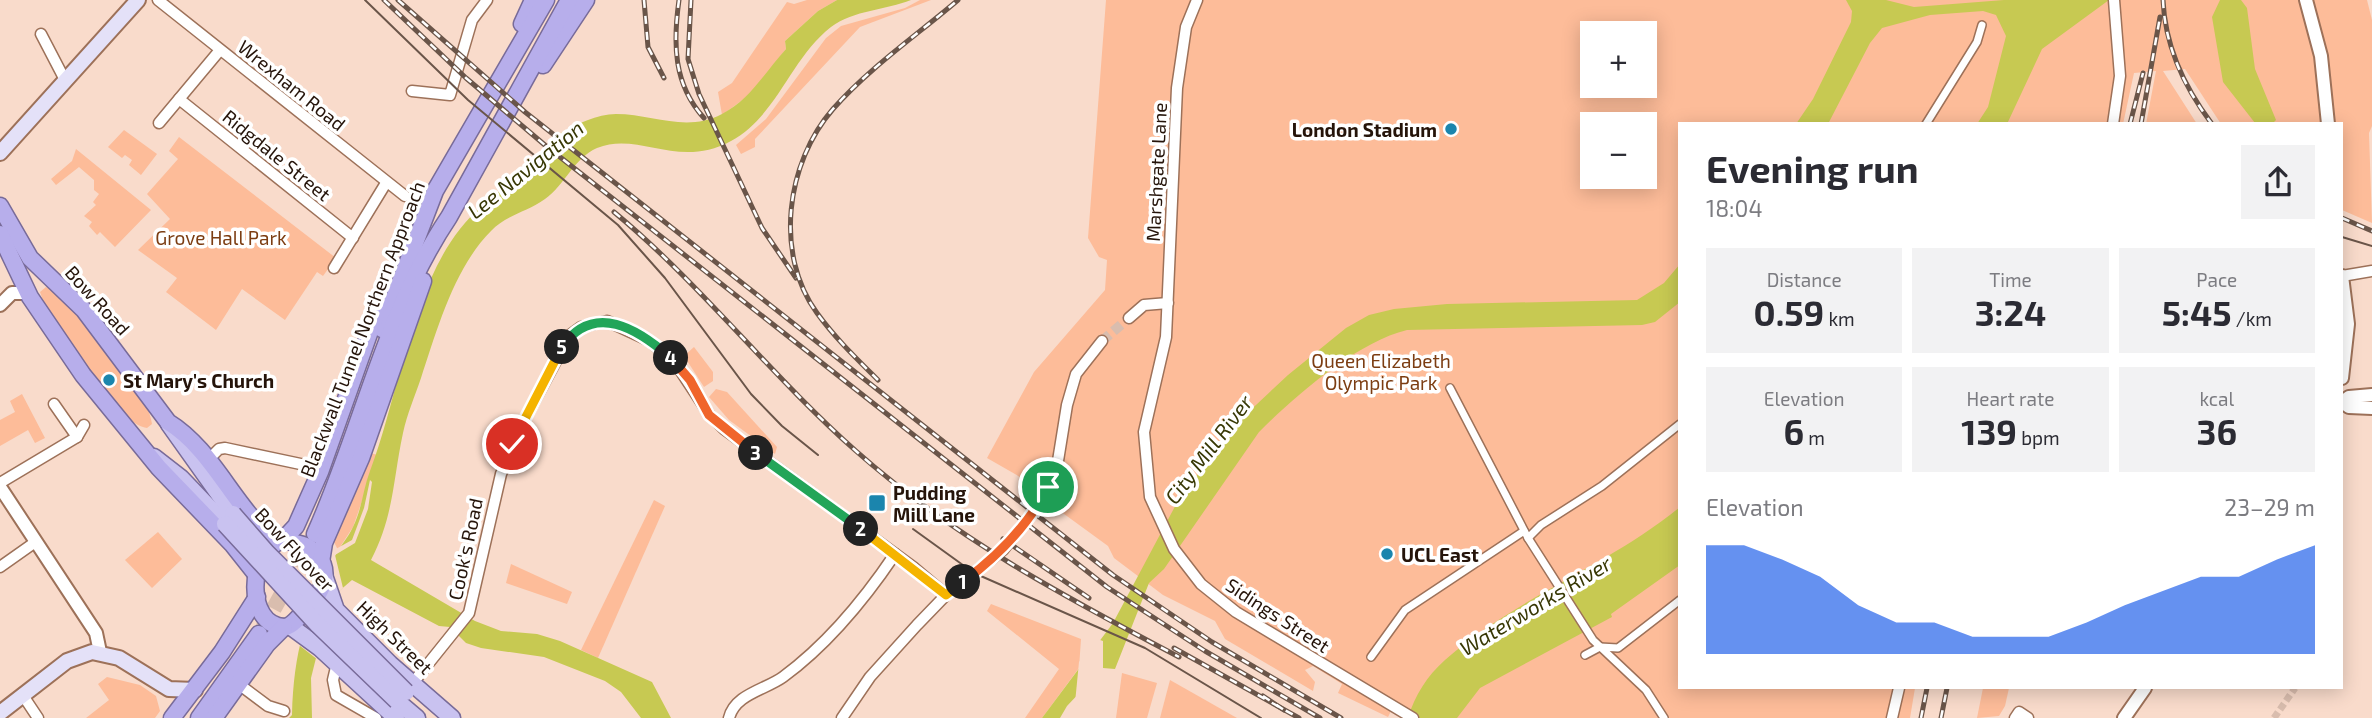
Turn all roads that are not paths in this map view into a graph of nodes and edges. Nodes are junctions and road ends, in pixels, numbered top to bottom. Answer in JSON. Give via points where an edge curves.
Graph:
{"nodes":[{"id":1,"x":138,"y":0,"type":"edge"},
{"id":2,"x":158,"y":0,"type":"edge"},
{"id":3,"x":487,"y":0,"type":"edge"},
{"id":4,"x":533,"y":0,"type":"edge"},
{"id":5,"x":546,"y":0,"type":"edge"},
{"id":6,"x":569,"y":0,"type":"edge"},
{"id":7,"x":586,"y":0,"type":"edge"},
{"id":8,"x":1197,"y":0,"type":"edge"},
{"id":9,"x":2306,"y":0,"type":"edge"},
{"id":10,"x":2114,"y":4,"type":"edge"},
{"id":11,"x":1982,"y":25,"type":"dead end"},
{"id":12,"x":41,"y":34,"type":"dead end"},
{"id":13,"x":220,"y":50,"type":"junction"},
{"id":14,"x":504,"y":72,"type":"junction"},
{"id":15,"x":66,"y":82,"type":"junction"},
{"id":16,"x":412,"y":91,"type":"dead end"},
{"id":17,"x":179,"y":99,"type":"junction"},
{"id":18,"x":1927,"y":122,"type":"edge"},
{"id":19,"x":2113,"y":122,"type":"edge"},
{"id":20,"x":2328,"y":122,"type":"edge"},
{"id":21,"x":159,"y":123,"type":"dead end"},
{"id":22,"x":497,"y":129,"type":"junction"},
{"id":23,"x":0,"y":153,"type":"edge"},
{"id":24,"x":386,"y":183,"type":"junction"},
{"id":25,"x":435,"y":191,"type":"junction"},
{"id":26,"x":405,"y":197,"type":"dead end"},
{"id":27,"x":0,"y":206,"type":"edge"},
{"id":28,"x":449,"y":217,"type":"junction"},
{"id":29,"x":0,"y":234,"type":"edge"},
{"id":30,"x":353,"y":238,"type":"junction"},
{"id":31,"x":30,"y":258,"type":"junction"},
{"id":32,"x":334,"y":268,"type":"dead end"},
{"id":33,"x":2372,"y":271,"type":"edge"},
{"id":34,"x":18,"y":274,"type":"junction"},
{"id":35,"x":2343,"y":276,"type":"edge"},
{"id":36,"x":2343,"y":284,"type":"edge"},
{"id":37,"x":28,"y":293,"type":"junction"},
{"id":38,"x":1168,"y":303,"type":"junction"},
{"id":39,"x":0,"y":305,"type":"edge"},
{"id":40,"x":1129,"y":318,"type":"tunnel mouth"},
{"id":41,"x":1102,"y":341,"type":"tunnel mouth"},
{"id":42,"x":2343,"y":369,"type":"edge"},
{"id":43,"x":1450,"y":388,"type":"dead end"},
{"id":44,"x":2372,"y":395,"type":"edge"},
{"id":45,"x":2343,"y":401,"type":"edge"},
{"id":46,"x":2343,"y":403,"type":"edge"},
{"id":47,"x":54,"y":404,"type":"dead end"},
{"id":48,"x":2372,"y":408,"type":"edge"},
{"id":49,"x":168,"y":422,"type":"junction"},
{"id":50,"x":85,"y":425,"type":"dead end"},
{"id":51,"x":1678,"y":426,"type":"edge"},
{"id":52,"x":77,"y":437,"type":"junction"},
{"id":53,"x":158,"y":460,"type":"junction"},
{"id":54,"x":206,"y":461,"type":"junction"},
{"id":55,"x":320,"y":471,"type":"junction"},
{"id":56,"x":0,"y":485,"type":"edge"},
{"id":57,"x":1528,"y":537,"type":"junction"},
{"id":58,"x":280,"y":541,"type":"junction"},
{"id":59,"x":34,"y":543,"type":"junction"},
{"id":60,"x":895,"y":554,"type":"junction"},
{"id":61,"x":0,"y":567,"type":"edge"},
{"id":62,"x":323,"y":569,"type":"junction"},
{"id":63,"x":256,"y":575,"type":"junction"},
{"id":64,"x":946,"y":595,"type":"junction"},
{"id":65,"x":257,"y":597,"type":"junction"},
{"id":66,"x":1678,"y":602,"type":"edge"},
{"id":67,"x":292,"y":625,"type":"junction"},
{"id":68,"x":1600,"y":647,"type":"junction"},
{"id":69,"x":96,"y":652,"type":"junction"},
{"id":70,"x":1586,"y":655,"type":"dead end"},
{"id":71,"x":1371,"y":657,"type":"dead end"},
{"id":72,"x":390,"y":664,"type":"junction"},
{"id":73,"x":340,"y":667,"type":"junction"},
{"id":74,"x":240,"y":685,"type":"junction"},
{"id":75,"x":1899,"y":689,"type":"edge"},
{"id":76,"x":2144,"y":689,"type":"edge"},
{"id":77,"x":195,"y":690,"type":"junction"},
{"id":78,"x":405,"y":692,"type":"junction"},
{"id":79,"x":22,"y":694,"type":"junction"},
{"id":80,"x":284,"y":711,"type":"dead end"},
{"id":81,"x":0,"y":713,"type":"edge"},
{"id":82,"x":38,"y":718,"type":"edge"},
{"id":83,"x":172,"y":718,"type":"edge"},
{"id":84,"x":185,"y":718,"type":"edge"},
{"id":85,"x":199,"y":718,"type":"edge"},
{"id":86,"x":214,"y":718,"type":"edge"},
{"id":87,"x":376,"y":718,"type":"edge"},
{"id":88,"x":396,"y":718,"type":"edge"},
{"id":89,"x":417,"y":718,"type":"edge"},
{"id":90,"x":436,"y":718,"type":"edge"},
{"id":91,"x":453,"y":718,"type":"edge"},
{"id":92,"x":729,"y":718,"type":"edge"},
{"id":93,"x":842,"y":718,"type":"edge"},
{"id":94,"x":1413,"y":718,"type":"edge"},
{"id":95,"x":1664,"y":718,"type":"edge"},
{"id":96,"x":1892,"y":718,"type":"edge"},
{"id":97,"x":2015,"y":718,"type":"edge"},
{"id":98,"x":2028,"y":718,"type":"edge"},
{"id":99,"x":2124,"y":718,"type":"edge"}],
"edges":[{"from":1,"to":15,"type":"main road"},
{"from":2,"to":13,"type":"street","name":"Wrexham Road"},
{"from":3,"to":16,"type":"street","via":[[472,20],[450,95]]},
{"from":4,"to":14,"type":"highway"},
{"from":5,"to":14,"type":"highway","name":"Blackwall Tunnel Northern Approach"},
{"from":6,"to":22,"type":"highway","name":"Blackwall Tunnel Northern Approach"},
{"from":7,"to":22,"type":"highway"},
{"from":8,"to":38,"type":"street","name":"Marshgate Lane","via":[[1186,27],[1178,75]]},
{"from":9,"to":20,"type":"street","via":[[2321,56]]},
{"from":10,"to":19,"type":"street","via":[[2120,76]]},
{"from":11,"to":18,"type":"street","via":[[1977,42]]},
{"from":12,"to":15,"type":"street"},
{"from":13,"to":17,"type":"street"},
{"from":13,"to":24,"type":"street","name":"Wrexham Road"},
{"from":14,"to":25,"type":"highway","name":"Blackwall Tunnel Northern Approach"},
{"from":15,"to":23,"type":"main road"},
{"from":17,"to":21,"type":"street"},
{"from":17,"to":30,"type":"street","name":"Ridgdale Street"},
{"from":22,"to":28,"type":"highway","name":"Blackwall Tunnel Northern Approach"},
{"from":24,"to":26,"type":"street","name":"Wrexham Road"},
{"from":24,"to":30,"type":"street"},
{"from":25,"to":28,"type":"highway","name":"Blackwall Tunnel Northern Approach","via":[[310,531],[339,480],[426,250]]},
{"from":25,"to":55,"type":"highway","via":[[399,253]]},
{"from":27,"to":31,"type":"highway","name":"Bow Road"},
{"from":28,"to":62,"type":"highway","via":[[361,458],[324,543]]},
{"from":29,"to":34,"type":"highway"},
{"from":30,"to":32,"type":"street"},
{"from":31,"to":34,"type":"highway"},
{"from":31,"to":49,"type":"highway","name":"Bow Road","via":[[91,319]]},
{"from":33,"to":35,"type":"street"},
{"from":34,"to":37,"type":"highway"},
{"from":36,"to":42,"type":"street","via":[[2348,324]]},
{"from":37,"to":39,"type":"street","via":[[12,293]]},
{"from":37,"to":53,"type":"highway","via":[[83,375]]},
{"from":38,"to":40,"type":"street","via":[[1144,305]]},
{"from":38,"to":94,"type":"street","name":"Sidings Street","via":[[1166,337],[1144,432],[1150,497],[1174,550],[1201,584],[1236,612]]},
{"from":41,"to":64,"type":"street","via":[[1084,360],[1074,381],[1057,467],[1041,502],[1003,550]]},
{"from":43,"to":57,"type":"street"},
{"from":44,"to":45,"type":"street"},
{"from":46,"to":48,"type":"street"},
{"from":47,"to":52,"type":"street"},
{"from":49,"to":54,"type":"highway","name":"Bow Road","via":[[185,432]]},
{"from":49,"to":78,"type":"main road","name":"Bow Flyover","bridge":true,"via":[[233,514],[267,553]]},
{"from":50,"to":52,"type":"street"},
{"from":51,"to":57,"type":"street"},
{"from":52,"to":56,"type":"street"},
{"from":53,"to":63,"type":"highway","via":[[159,468]]},
{"from":53,"to":78,"type":"main road","name":"Bow Flyover","bridge":true,"via":[[318,625]]},
{"from":54,"to":55,"type":"street","via":[[225,448]]},
{"from":54,"to":58,"type":"highway","name":"Bow Road","via":[[248,514]]},
{"from":55,"to":58,"type":"highway","via":[[296,526]]},
{"from":56,"to":59,"type":"street"},
{"from":57,"to":68,"type":"street"},
{"from":57,"to":71,"type":"street","via":[[1405,610]]},
{"from":58,"to":62,"type":"highway","via":[[310,548]]},
{"from":58,"to":63,"type":"highway","via":[[262,558]]},
{"from":59,"to":61,"type":"street"},
{"from":59,"to":69,"type":"street","via":[[96,634]]},
{"from":60,"to":64,"type":"street"},
{"from":60,"to":78,"type":"street","name":"Cook's Road","via":[[724,429],[709,415],[674,361],[648,340],[607,321],[581,327],[570,335],[501,474],[469,613]]},
{"from":60,"to":92,"type":"street","via":[[843,622],[792,670],[746,696]]},
{"from":62,"to":67,"type":"highway","bridge":true,"via":[[320,595]]},
{"from":62,"to":72,"type":"main road","name":"High Street","via":[[336,610]]},
{"from":63,"to":65,"type":"highway"},
{"from":64,"to":93,"type":"street","via":[[870,677]]},
{"from":65,"to":67,"type":"highway","via":[[269,620]]},
{"from":65,"to":77,"type":"highway"},
{"from":66,"to":68,"type":"street","via":[[1618,648]]},
{"from":67,"to":73,"type":"main road"},
{"from":67,"to":74,"type":"highway","via":[[267,644]]},
{"from":68,"to":70,"type":"street"},
{"from":68,"to":95,"type":"street","via":[[1646,690]]},
{"from":69,"to":77,"type":"main road","via":[[119,657],[169,688]]},
{"from":69,"to":79,"type":"main road","via":[[67,661]]},
{"from":72,"to":73,"type":"main road","via":[[362,671]]},
{"from":72,"to":78,"type":"main road","name":"High Street"},
{"from":73,"to":87,"type":"street","via":[[333,680],[336,695]]},
{"from":73,"to":88,"type":"main road"},
{"from":74,"to":80,"type":"street","via":[[268,706]]},
{"from":74,"to":86,"type":"highway"},
{"from":75,"to":96,"type":"street"},
{"from":76,"to":99,"type":"street"},
{"from":77,"to":83,"type":"highway"},
{"from":78,"to":89,"type":"main road","name":"High Street"},
{"from":78,"to":90,"type":"main road","name":"High Street"},
{"from":78,"to":91,"type":"main road","name":"High Street"},
{"from":79,"to":81,"type":"main road"},
{"from":79,"to":82,"type":"street"},
{"from":84,"to":85,"type":"highway","via":[[255,631]]},
{"from":97,"to":98,"type":"street","via":[[2019,712]]}]}
